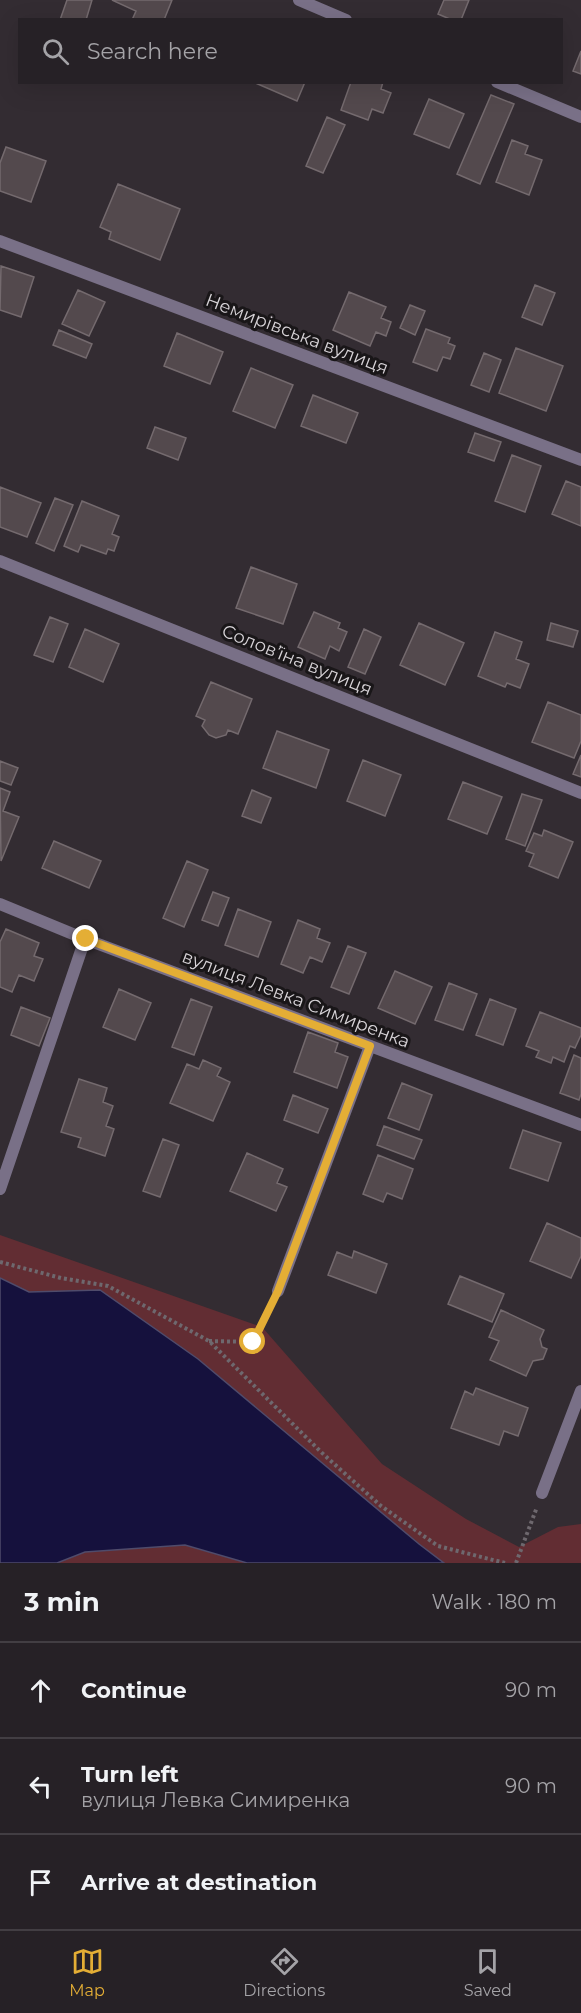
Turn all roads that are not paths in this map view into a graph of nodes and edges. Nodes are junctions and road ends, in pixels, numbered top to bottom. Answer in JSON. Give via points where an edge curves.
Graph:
{"nodes":[{"id":1,"x":299,"y":0,"type":"edge"},
{"id":2,"x":341,"y":18,"type":"edge"},
{"id":3,"x":502,"y":84,"type":"edge"},
{"id":4,"x":581,"y":117,"type":"edge"},
{"id":5,"x":0,"y":241,"type":"edge"},
{"id":6,"x":581,"y":460,"type":"edge"},
{"id":7,"x":0,"y":561,"type":"edge"},
{"id":8,"x":581,"y":793,"type":"edge"},
{"id":9,"x":0,"y":904,"type":"edge"},
{"id":10,"x":86,"y":939,"type":"junction"},
{"id":11,"x":370,"y":1046,"type":"junction"},
{"id":12,"x":581,"y":1125,"type":"edge"},
{"id":13,"x":0,"y":1189,"type":"edge"},
{"id":14,"x":278,"y":1291,"type":"road end"},
{"id":15,"x":581,"y":1391,"type":"edge"},
{"id":16,"x":542,"y":1493,"type":"road end"}],
"edges":[{"from":1,"to":2,"type":"street"},
{"from":3,"to":4,"type":"street"},
{"from":5,"to":6,"type":"street","name":"Немирівська вулиця"},
{"from":7,"to":8,"type":"street","name":"Соловʼїна вулиця"},
{"from":9,"to":10,"type":"street","name":"вулиця Левка Симиренка"},
{"from":10,"to":11,"type":"street","name":"вулиця Левка Симиренка"},
{"from":10,"to":13,"type":"street"},
{"from":11,"to":12,"type":"street","name":"вулиця Левка Симиренка"},
{"from":11,"to":14,"type":"street"},
{"from":15,"to":16,"type":"street"}]}
